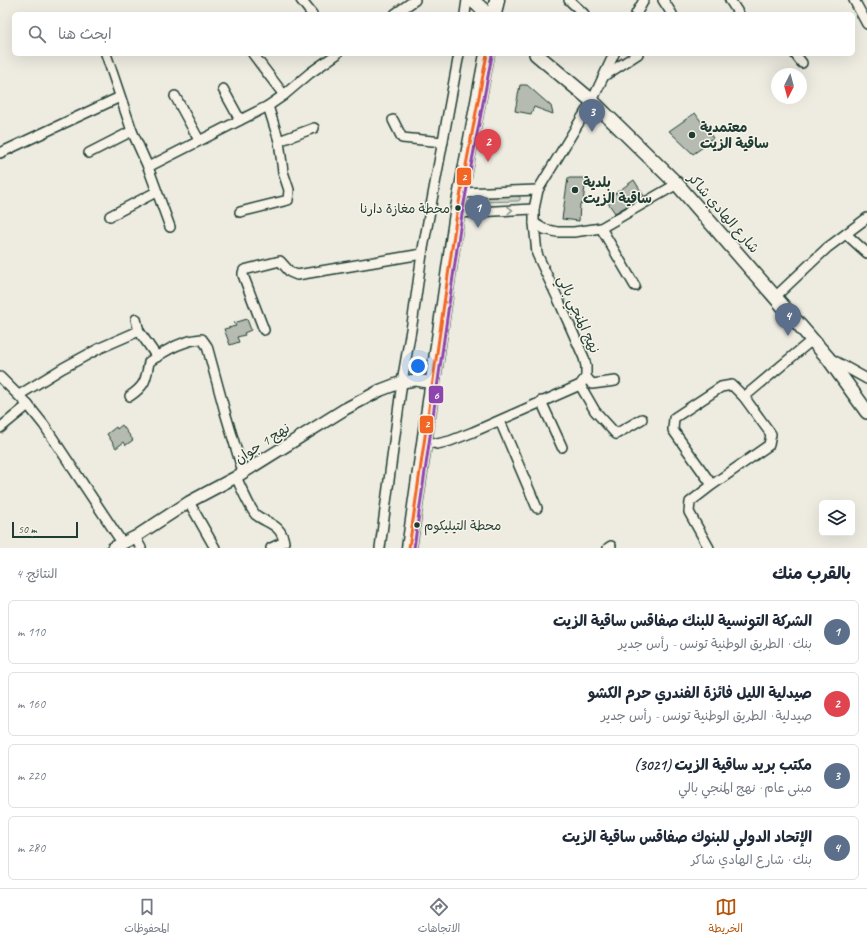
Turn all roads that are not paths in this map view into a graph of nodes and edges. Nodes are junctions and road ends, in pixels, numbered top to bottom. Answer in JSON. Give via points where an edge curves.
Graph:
{"nodes":[{"id":1,"x":301,"y":0,"type":"edge"},
{"id":2,"x":414,"y":0,"type":"edge"},
{"id":3,"x":466,"y":0,"type":"edge"},
{"id":4,"x":472,"y":0,"type":"edge"},
{"id":5,"x":497,"y":0,"type":"edge"},
{"id":6,"x":569,"y":0,"type":"edge"},
{"id":7,"x":644,"y":0,"type":"edge"},
{"id":8,"x":663,"y":0,"type":"edge"},
{"id":9,"x":730,"y":0,"type":"edge"},
{"id":10,"x":854,"y":0,"type":"edge"},
{"id":11,"x":310,"y":12,"type":"edge"},
{"id":12,"x":397,"y":12,"type":"edge"},
{"id":13,"x":465,"y":12,"type":"edge"},
{"id":14,"x":486,"y":12,"type":"edge"},
{"id":15,"x":494,"y":12,"type":"edge"},
{"id":16,"x":582,"y":12,"type":"edge"},
{"id":17,"x":637,"y":12,"type":"edge"},
{"id":18,"x":671,"y":12,"type":"edge"},
{"id":19,"x":738,"y":12,"type":"edge"},
{"id":20,"x":867,"y":24,"type":"edge"},
{"id":21,"x":107,"y":56,"type":"edge"},
{"id":22,"x":255,"y":56,"type":"edge"},
{"id":23,"x":334,"y":56,"type":"edge"},
{"id":24,"x":459,"y":56,"type":"edge"},
{"id":25,"x":487,"y":56,"type":"edge"},
{"id":26,"x":538,"y":56,"type":"edge"},
{"id":27,"x":613,"y":56,"type":"edge"},
{"id":28,"x":635,"y":56,"type":"edge"},
{"id":29,"x":797,"y":56,"type":"edge"},
{"id":30,"x":802,"y":63,"type":"dead end"},
{"id":31,"x":602,"y":77,"type":"junction"},
{"id":32,"x":223,"y":89,"type":"dead end"},
{"id":33,"x":284,"y":95,"type":"junction"},
{"id":34,"x":120,"y":96,"type":"junction"},
{"id":35,"x":175,"y":96,"type":"dead end"},
{"id":36,"x":592,"y":101,"type":"junction"},
{"id":37,"x":268,"y":106,"type":"junction"},
{"id":38,"x":240,"y":120,"type":"junction"},
{"id":39,"x":393,"y":120,"type":"dead end"},
{"id":40,"x":314,"y":128,"type":"dead end"},
{"id":41,"x":132,"y":131,"type":"junction"},
{"id":42,"x":199,"y":140,"type":"junction"},
{"id":43,"x":279,"y":141,"type":"junction"},
{"id":44,"x":443,"y":142,"type":"junction"},
{"id":45,"x":0,"y":153,"type":"edge"},
{"id":46,"x":89,"y":153,"type":"dead end"},
{"id":47,"x":148,"y":167,"type":"junction"},
{"id":48,"x":677,"y":184,"type":"junction"},
{"id":49,"x":538,"y":190,"type":"junction"},
{"id":50,"x":156,"y":192,"type":"junction"},
{"id":51,"x":461,"y":193,"type":"junction"},
{"id":52,"x":534,"y":209,"type":"junction"},
{"id":53,"x":240,"y":212,"type":"dead end"},
{"id":54,"x":458,"y":213,"type":"junction"},
{"id":55,"x":110,"y":216,"type":"dead end"},
{"id":56,"x":867,"y":218,"type":"edge"},
{"id":57,"x":534,"y":223,"type":"junction"},
{"id":58,"x":170,"y":227,"type":"dead end"},
{"id":59,"x":601,"y":228,"type":"junction"},
{"id":60,"x":846,"y":234,"type":"junction"},
{"id":61,"x":867,"y":253,"type":"edge"},
{"id":62,"x":422,"y":254,"type":"junction"},
{"id":63,"x":635,"y":286,"type":"dead end"},
{"id":64,"x":775,"y":297,"type":"junction"},
{"id":65,"x":136,"y":318,"type":"dead end"},
{"id":66,"x":264,"y":330,"type":"dead end"},
{"id":67,"x":139,"y":331,"type":"junction"},
{"id":68,"x":812,"y":340,"type":"junction"},
{"id":69,"x":157,"y":357,"type":"junction"},
{"id":70,"x":828,"y":358,"type":"junction"},
{"id":71,"x":0,"y":377,"type":"edge"},
{"id":72,"x":586,"y":377,"type":"junction"},
{"id":73,"x":867,"y":379,"type":"edge"},
{"id":74,"x":615,"y":381,"type":"dead end"},
{"id":75,"x":402,"y":382,"type":"junction"},
{"id":76,"x":432,"y":383,"type":"junction"},
{"id":77,"x":580,"y":385,"type":"junction"},
{"id":78,"x":18,"y":395,"type":"junction"},
{"id":79,"x":130,"y":396,"type":"dead end"},
{"id":80,"x":744,"y":397,"type":"junction"},
{"id":81,"x":541,"y":401,"type":"junction"},
{"id":82,"x":28,"y":405,"type":"junction"},
{"id":83,"x":867,"y":412,"type":"edge"},
{"id":84,"x":642,"y":419,"type":"dead end"},
{"id":85,"x":500,"y":421,"type":"junction"},
{"id":86,"x":0,"y":428,"type":"edge"},
{"id":87,"x":424,"y":440,"type":"junction"},
{"id":88,"x":562,"y":447,"type":"dead end"},
{"id":89,"x":240,"y":475,"type":"junction"},
{"id":90,"x":712,"y":485,"type":"junction"},
{"id":91,"x":189,"y":502,"type":"junction"},
{"id":92,"x":537,"y":508,"type":"dead end"},
{"id":93,"x":136,"y":537,"type":"junction"},
{"id":94,"x":118,"y":546,"type":"edge"},
{"id":95,"x":141,"y":548,"type":"edge"},
{"id":96,"x":215,"y":548,"type":"edge"},
{"id":97,"x":271,"y":548,"type":"edge"},
{"id":98,"x":380,"y":548,"type":"edge"},
{"id":99,"x":409,"y":548,"type":"edge"},
{"id":100,"x":709,"y":548,"type":"edge"}],
"edges":[{"from":1,"to":11,"type":"street"},
{"from":2,"to":12,"type":"street"},
{"from":3,"to":13,"type":"street"},
{"from":4,"to":14,"type":"main road"},
{"from":5,"to":15,"type":"main road"},
{"from":6,"to":16,"type":"street"},
{"from":7,"to":17,"type":"street"},
{"from":8,"to":18,"type":"street"},
{"from":9,"to":19,"type":"street"},
{"from":10,"to":20,"type":"street"},
{"from":21,"to":34,"type":"street"},
{"from":22,"to":33,"type":"street"},
{"from":23,"to":33,"type":"street"},
{"from":24,"to":44,"type":"street"},
{"from":25,"to":51,"type":"main road"},
{"from":26,"to":36,"type":"main road","name":"شارع الهادي شاكر"},
{"from":27,"to":31,"type":"street","name":"نهج المنجي بالي"},
{"from":28,"to":31,"type":"street"},
{"from":29,"to":30,"type":"street"},
{"from":31,"to":36,"type":"street","name":"نهج المنجي بالي"},
{"from":32,"to":38,"type":"street"},
{"from":33,"to":37,"type":"street"},
{"from":34,"to":41,"type":"street"},
{"from":34,"to":45,"type":"street"},
{"from":35,"to":42,"type":"street"},
{"from":36,"to":48,"type":"main road","name":"شارع الهادي شاكر"},
{"from":36,"to":49,"type":"street","name":"نهج المنجي بالي"},
{"from":37,"to":38,"type":"street"},
{"from":37,"to":43,"type":"street"},
{"from":38,"to":42,"type":"street"},
{"from":39,"to":44,"type":"street","via":[[402,138]]},
{"from":40,"to":43,"type":"street"},
{"from":41,"to":46,"type":"street"},
{"from":41,"to":47,"type":"street"},
{"from":42,"to":47,"type":"street"},
{"from":43,"to":53,"type":"street","via":[[283,172],[289,190],[288,200]]},
{"from":44,"to":62,"type":"street"},
{"from":47,"to":50,"type":"street"},
{"from":48,"to":59,"type":"street"},
{"from":48,"to":64,"type":"main road","name":"شارع الهادي شاكر"},
{"from":49,"to":51,"type":"street"},
{"from":49,"to":52,"type":"street","name":"نهج المنجي بالي"},
{"from":50,"to":55,"type":"street"},
{"from":50,"to":58,"type":"street"},
{"from":51,"to":54,"type":"main road"},
{"from":54,"to":52,"type":"street","one_way":true},
{"from":52,"to":57,"type":"street","name":"نهج المنجي بالي"},
{"from":54,"to":76,"type":"main road"},
{"from":56,"to":60,"type":"street"},
{"from":57,"to":59,"type":"street","via":[[557,232]]},
{"from":57,"to":72,"type":"street","name":"نهج المنجي بالي","via":[[537,254],[584,358]]},
{"from":59,"to":63,"type":"street"},
{"from":60,"to":61,"type":"street"},
{"from":60,"to":64,"type":"street","via":[[827,248]]},
{"from":62,"to":66,"type":"street","via":[[297,275],[290,272],[280,261],[244,270]]},
{"from":62,"to":75,"type":"street"},
{"from":64,"to":68,"type":"main road","name":"شارع الهادي شاكر"},
{"from":65,"to":67,"type":"street"},
{"from":67,"to":69,"type":"street"},
{"from":67,"to":78,"type":"street","via":[[100,348]]},
{"from":68,"to":70,"type":"main road","name":"شارع الهادي شاكر"},
{"from":68,"to":80,"type":"street"},
{"from":69,"to":79,"type":"street","via":[[149,362],[142,387]]},
{"from":69,"to":89,"type":"street","via":[[190,341],[202,339],[207,346]]},
{"from":70,"to":73,"type":"street"},
{"from":70,"to":83,"type":"main road","name":"شارع الهادي شاكر"},
{"from":71,"to":78,"type":"street"},
{"from":72,"to":74,"type":"street","via":[[592,384]]},
{"from":72,"to":77,"type":"street"},
{"from":75,"to":76,"type":"street","name":"نهج 1 جوان","via":[[416,380]]},
{"from":75,"to":89,"type":"street","name":"نهج 1 جوان","via":[[345,409]]},
{"from":75,"to":98,"type":"street"},
{"from":76,"to":87,"type":"main road"},
{"from":77,"to":81,"type":"street"},
{"from":77,"to":84,"type":"street","via":[[595,411],[616,434]]},
{"from":78,"to":82,"type":"street"},
{"from":80,"to":90,"type":"street","via":[[771,434],[769,445]]},
{"from":80,"to":90,"type":"street","via":[[732,385],[721,387],[674,418],[673,430]]},
{"from":81,"to":85,"type":"street"},
{"from":81,"to":88,"type":"street"},
{"from":82,"to":86,"type":"street"},
{"from":82,"to":94,"type":"street","via":[[44,425]]},
{"from":85,"to":87,"type":"street","via":[[438,444]]},
{"from":85,"to":92,"type":"street"},
{"from":87,"to":99,"type":"main road"},
{"from":89,"to":91,"type":"street","name":"نهج 1 جوان"},
{"from":89,"to":97,"type":"street","via":[[254,513],[280,531],[284,542]]},
{"from":90,"to":100,"type":"street","via":[[690,502],[689,512]]},
{"from":91,"to":93,"type":"street","name":"نهج 1 جوان"},
{"from":91,"to":96,"type":"street"},
{"from":93,"to":94,"type":"street","name":"نهج 1 جوان"},
{"from":93,"to":95,"type":"street"}]}
